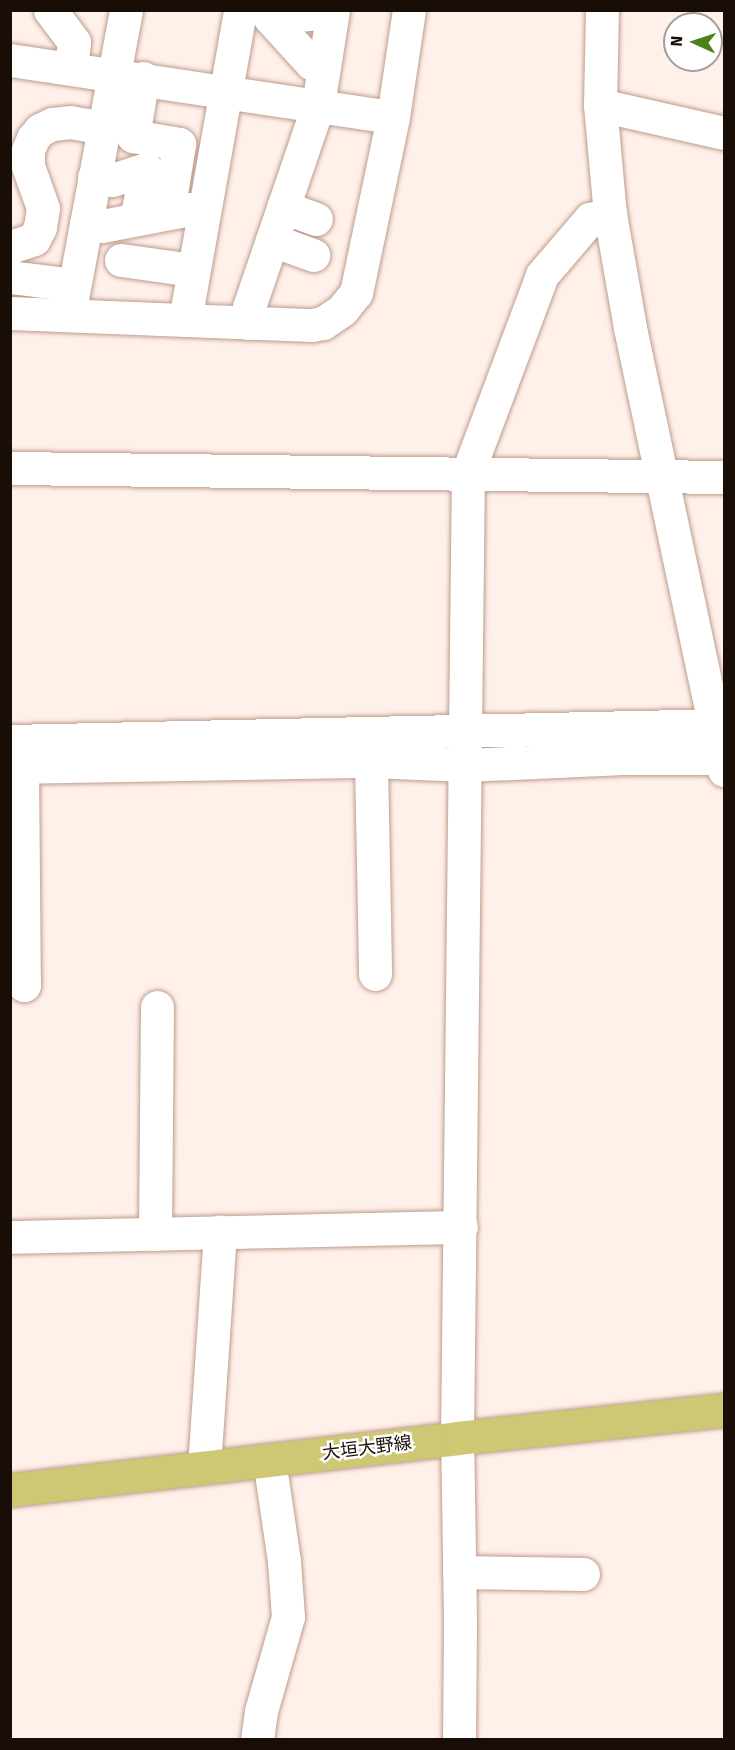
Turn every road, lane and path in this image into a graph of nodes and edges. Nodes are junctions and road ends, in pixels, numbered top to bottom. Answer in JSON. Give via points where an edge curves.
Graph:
{"nodes":[{"id":1,"x":50,"y":10,"type":"edge"},
{"id":2,"x":126,"y":10,"type":"edge"},
{"id":3,"x":240,"y":10,"type":"edge"},
{"id":4,"x":408,"y":10,"type":"edge"},
{"id":5,"x":602,"y":10,"type":"edge"},
{"id":6,"x":332,"y":13,"type":"edge"},
{"id":7,"x":10,"y":60,"type":"edge"},
{"id":8,"x":324,"y":66,"type":"junction"},
{"id":9,"x":71,"y":68,"type":"junction"},
{"id":10,"x":129,"y":76,"type":"junction"},
{"id":11,"x":224,"y":90,"type":"junction"},
{"id":12,"x":318,"y":105,"type":"junction"},
{"id":13,"x":600,"y":105,"type":"junction"},
{"id":14,"x":393,"y":117,"type":"junction"},
{"id":15,"x":104,"y":128,"type":"junction"},
{"id":16,"x":724,"y":133,"type":"edge"},
{"id":17,"x":94,"y":177,"type":"junction"},
{"id":18,"x":283,"y":207,"type":"junction"},
{"id":19,"x":204,"y":211,"type":"junction"},
{"id":20,"x":168,"y":212,"type":"junction"},
{"id":21,"x":610,"y":214,"type":"junction"},
{"id":22,"x":316,"y":219,"type":"dead end"},
{"id":23,"x":86,"y":223,"type":"junction"},
{"id":24,"x":272,"y":240,"type":"junction"},
{"id":25,"x":137,"y":246,"type":"junction"},
{"id":26,"x":10,"y":247,"type":"edge"},
{"id":27,"x":313,"y":255,"type":"dead end"},
{"id":28,"x":194,"y":270,"type":"junction"},
{"id":29,"x":10,"y":277,"type":"edge"},
{"id":30,"x":72,"y":300,"type":"junction"},
{"id":31,"x":10,"y":313,"type":"edge"},
{"id":32,"x":185,"y":320,"type":"junction"},
{"id":33,"x":249,"y":323,"type":"junction"},
{"id":34,"x":10,"y":468,"type":"edge"},
{"id":35,"x":468,"y":472,"type":"junction"},
{"id":36,"x":662,"y":477,"type":"junction"},
{"id":37,"x":724,"y":477,"type":"edge"},
{"id":38,"x":720,"y":725,"type":"edge"},
{"id":39,"x":465,"y":732,"type":"junction"},
{"id":40,"x":724,"y":758,"type":"edge"},
{"id":41,"x":14,"y":759,"type":"edge"},
{"id":42,"x":371,"y":761,"type":"junction"},
{"id":43,"x":465,"y":765,"type":"junction"},
{"id":44,"x":724,"y":770,"type":"edge"},
{"id":45,"x":375,"y":974,"type":"dead end"},
{"id":46,"x":24,"y":981,"type":"dead end"},
{"id":47,"x":158,"y":1007,"type":"dead end"},
{"id":48,"x":461,"y":1227,"type":"junction"},
{"id":49,"x":220,"y":1232,"type":"junction"},
{"id":50,"x":155,"y":1234,"type":"junction"},
{"id":51,"x":10,"y":1237,"type":"edge"},
{"id":52,"x":724,"y":1410,"type":"edge"},
{"id":53,"x":457,"y":1438,"type":"junction"},
{"id":54,"x":269,"y":1460,"type":"junction"},
{"id":55,"x":204,"y":1467,"type":"junction"},
{"id":56,"x":10,"y":1490,"type":"edge"},
{"id":57,"x":459,"y":1572,"type":"junction"},
{"id":58,"x":583,"y":1574,"type":"dead end"},
{"id":59,"x":257,"y":1740,"type":"edge"},
{"id":60,"x":459,"y":1740,"type":"edge"}],
"edges":[{"from":1,"to":9,"type":"street","via":[[74,42]]},
{"from":2,"to":10,"type":"street"},
{"from":3,"to":11,"type":"street"},
{"from":4,"to":14,"type":"street"},
{"from":5,"to":13,"type":"street"},
{"from":6,"to":8,"type":"street"},
{"from":6,"to":8,"type":"street","via":[[270,18],[311,63]]},
{"from":7,"to":9,"type":"street"},
{"from":8,"to":12,"type":"street"},
{"from":9,"to":10,"type":"street"},
{"from":10,"to":11,"type":"street"},
{"from":10,"to":15,"type":"street"},
{"from":10,"to":20,"type":"street","via":[[133,136],[180,144]]},
{"from":11,"to":12,"type":"street"},
{"from":11,"to":19,"type":"street"},
{"from":12,"to":14,"type":"street"},
{"from":12,"to":18,"type":"street"},
{"from":13,"to":16,"type":"street"},
{"from":13,"to":21,"type":"street"},
{"from":14,"to":33,"type":"street","via":[[356,293],[342,310],[323,323]]},
{"from":15,"to":17,"type":"street"},
{"from":15,"to":26,"type":"street","via":[[70,122],[52,124],[33,138],[27,150],[28,166],[43,208],[40,227],[34,239]]},
{"from":17,"to":23,"type":"street"},
{"from":17,"to":25,"type":"street","via":[[112,180],[146,170]]},
{"from":18,"to":22,"type":"street"},
{"from":18,"to":24,"type":"street"},
{"from":19,"to":20,"type":"street"},
{"from":19,"to":28,"type":"street"},
{"from":20,"to":25,"type":"street"},
{"from":21,"to":35,"type":"street","via":[[590,219],[542,275]]},
{"from":21,"to":36,"type":"street"},
{"from":23,"to":25,"type":"street","via":[[102,226]]},
{"from":23,"to":30,"type":"street"},
{"from":24,"to":27,"type":"street"},
{"from":24,"to":33,"type":"street","via":[[249,307]]},
{"from":25,"to":28,"type":"street"},
{"from":28,"to":32,"type":"street"},
{"from":29,"to":30,"type":"street"},
{"from":30,"to":31,"type":"street"},
{"from":30,"to":32,"type":"street"},
{"from":32,"to":33,"type":"street"},
{"from":34,"to":35,"type":"street"},
{"from":35,"to":36,"type":"street"},
{"from":35,"to":39,"type":"street"},
{"from":36,"to":37,"type":"street"},
{"from":36,"to":38,"type":"street"},
{"from":38,"to":39,"type":"street"},
{"from":38,"to":40,"type":"street"},
{"from":39,"to":41,"type":"street"},
{"from":39,"to":43,"type":"street"},
{"from":40,"to":43,"type":"street"},
{"from":40,"to":44,"type":"street"},
{"from":41,"to":42,"type":"street"},
{"from":41,"to":46,"type":"street","via":[[24,985]]},
{"from":42,"to":43,"type":"street"},
{"from":42,"to":45,"type":"street"},
{"from":43,"to":48,"type":"street"},
{"from":47,"to":50,"type":"street"},
{"from":48,"to":49,"type":"street"},
{"from":48,"to":53,"type":"street"},
{"from":49,"to":50,"type":"street"},
{"from":49,"to":55,"type":"street"},
{"from":50,"to":51,"type":"street"},
{"from":52,"to":53,"type":"main road","name":"大垣大野線"},
{"from":53,"to":54,"type":"main road","name":"大垣大野線"},
{"from":53,"to":57,"type":"street"},
{"from":54,"to":55,"type":"main road","name":"大垣大野線"},
{"from":54,"to":59,"type":"street","via":[[288,1617],[261,1711]]},
{"from":55,"to":56,"type":"main road","name":"大垣大野線"},
{"from":57,"to":58,"type":"street"},
{"from":57,"to":60,"type":"street"}]}
